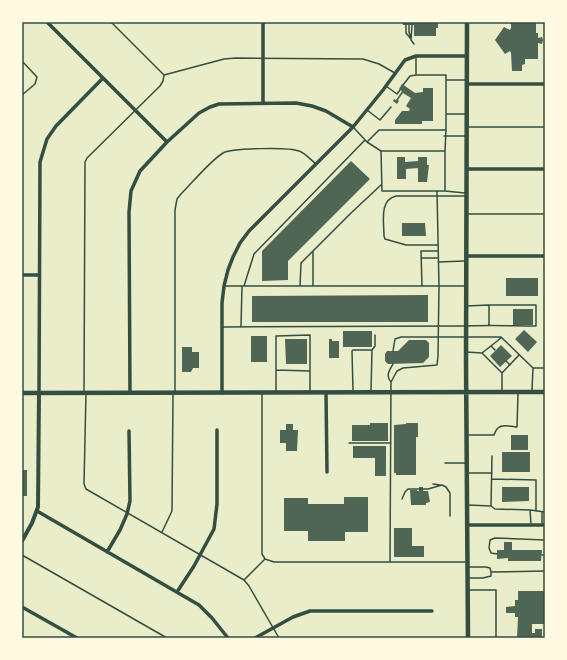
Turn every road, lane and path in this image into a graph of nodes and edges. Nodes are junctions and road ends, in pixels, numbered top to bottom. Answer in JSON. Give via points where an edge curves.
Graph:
{"nodes":[{"id":1,"x":47,"y":22,"type":"edge"},
{"id":2,"x":111,"y":22,"type":"edge"},
{"id":3,"x":263,"y":22,"type":"edge"},
{"id":4,"x":467,"y":22,"type":"edge"},
{"id":5,"x":406,"y":25,"type":"dead end"},
{"id":6,"x":409,"y":25,"type":"dead end"},
{"id":7,"x":412,"y":25,"type":"dead end"},
{"id":8,"x":412,"y":40,"type":"junction"},
{"id":9,"x":414,"y":44,"type":"dead end"},
{"id":10,"x":416,"y":56,"type":"junction"},
{"id":11,"x":467,"y":56,"type":"junction"},
{"id":12,"x":263,"y":58,"type":"junction"},
{"id":13,"x":22,"y":61,"type":"edge"},
{"id":14,"x":395,"y":73,"type":"junction"},
{"id":15,"x":164,"y":75,"type":"junction"},
{"id":16,"x":416,"y":75,"type":"junction"},
{"id":17,"x":103,"y":78,"type":"junction"},
{"id":18,"x":446,"y":80,"type":"junction"},
{"id":19,"x":467,"y":82,"type":"junction"},
{"id":20,"x":545,"y":84,"type":"edge"},
{"id":21,"x":404,"y":85,"type":"dead end"},
{"id":22,"x":386,"y":86,"type":"junction"},
{"id":23,"x":400,"y":90,"type":"dead end"},
{"id":24,"x":22,"y":95,"type":"edge"},
{"id":25,"x":263,"y":103,"type":"junction"},
{"id":26,"x":391,"y":107,"type":"dead end"},
{"id":27,"x":135,"y":110,"type":"junction"},
{"id":28,"x":366,"y":110,"type":"junction"},
{"id":29,"x":446,"y":114,"type":"junction"},
{"id":30,"x":466,"y":114,"type":"junction"},
{"id":31,"x":353,"y":127,"type":"junction"},
{"id":32,"x":466,"y":127,"type":"junction"},
{"id":33,"x":545,"y":127,"type":"edge"},
{"id":34,"x":446,"y":130,"type":"junction"},
{"id":35,"x":444,"y":136,"type":"junction"},
{"id":36,"x":466,"y":136,"type":"junction"},
{"id":37,"x":366,"y":141,"type":"junction"},
{"id":38,"x":167,"y":142,"type":"junction"},
{"id":39,"x":381,"y":151,"type":"junction"},
{"id":40,"x":444,"y":151,"type":"junction"},
{"id":41,"x":316,"y":164,"type":"junction"},
{"id":42,"x":466,"y":169,"type":"junction"},
{"id":43,"x":545,"y":169,"type":"edge"},
{"id":44,"x":382,"y":186,"type":"junction"},
{"id":45,"x":436,"y":191,"type":"junction"},
{"id":46,"x":445,"y":191,"type":"junction"},
{"id":47,"x":466,"y":194,"type":"junction"},
{"id":48,"x":437,"y":196,"type":"junction"},
{"id":49,"x":466,"y":214,"type":"junction"},
{"id":50,"x":545,"y":214,"type":"edge"},
{"id":51,"x":438,"y":244,"type":"junction"},
{"id":52,"x":313,"y":251,"type":"junction"},
{"id":53,"x":438,"y":251,"type":"junction"},
{"id":54,"x":545,"y":256,"type":"edge"},
{"id":55,"x":421,"y":258,"type":"junction"},
{"id":56,"x":438,"y":258,"type":"junction"},
{"id":57,"x":466,"y":258,"type":"junction"},
{"id":58,"x":438,"y":262,"type":"junction"},
{"id":59,"x":22,"y":275,"type":"edge"},
{"id":60,"x":39,"y":275,"type":"junction"},
{"id":61,"x":224,"y":286,"type":"junction"},
{"id":62,"x":243,"y":286,"type":"junction"},
{"id":63,"x":300,"y":286,"type":"junction"},
{"id":64,"x":313,"y":286,"type":"junction"},
{"id":65,"x":422,"y":286,"type":"junction"},
{"id":66,"x":439,"y":286,"type":"junction"},
{"id":67,"x":466,"y":286,"type":"junction"},
{"id":68,"x":466,"y":306,"type":"junction"},
{"id":69,"x":489,"y":306,"type":"junction"},
{"id":70,"x":489,"y":325,"type":"junction"},
{"id":71,"x":439,"y":326,"type":"junction"},
{"id":72,"x":466,"y":326,"type":"junction"},
{"id":73,"x":222,"y":327,"type":"junction"},
{"id":74,"x":242,"y":327,"type":"junction"},
{"id":75,"x":375,"y":335,"type":"dead end"},
{"id":76,"x":438,"y":337,"type":"junction"},
{"id":77,"x":502,"y":337,"type":"junction"},
{"id":78,"x":466,"y":338,"type":"junction"},
{"id":79,"x":491,"y":346,"type":"junction"},
{"id":80,"x":372,"y":350,"type":"junction"},
{"id":81,"x":495,"y":350,"type":"dead end"},
{"id":82,"x":393,"y":351,"type":"dead end"},
{"id":83,"x":466,"y":352,"type":"junction"},
{"id":84,"x":482,"y":353,"type":"junction"},
{"id":85,"x":519,"y":355,"type":"junction"},
{"id":86,"x":506,"y":361,"type":"dead end"},
{"id":87,"x":393,"y":364,"type":"dead end"},
{"id":88,"x":510,"y":365,"type":"junction"},
{"id":89,"x":533,"y":368,"type":"junction"},
{"id":90,"x":545,"y":368,"type":"edge"},
{"id":91,"x":276,"y":370,"type":"junction"},
{"id":92,"x":311,"y":371,"type":"junction"},
{"id":93,"x":502,"y":373,"type":"junction"},
{"id":94,"x":391,"y":382,"type":"junction"},
{"id":95,"x":222,"y":392,"type":"junction"},
{"id":96,"x":262,"y":392,"type":"junction"},
{"id":97,"x":276,"y":392,"type":"junction"},
{"id":98,"x":310,"y":392,"type":"junction"},
{"id":99,"x":326,"y":392,"type":"junction"},
{"id":100,"x":352,"y":392,"type":"junction"},
{"id":101,"x":371,"y":392,"type":"junction"},
{"id":102,"x":391,"y":392,"type":"junction"},
{"id":103,"x":467,"y":392,"type":"junction"},
{"id":104,"x":502,"y":392,"type":"junction"},
{"id":105,"x":518,"y":392,"type":"junction"},
{"id":106,"x":532,"y":392,"type":"junction"},
{"id":107,"x":545,"y":392,"type":"edge"},
{"id":108,"x":22,"y":393,"type":"edge"},
{"id":109,"x":39,"y":393,"type":"junction"},
{"id":110,"x":85,"y":393,"type":"junction"},
{"id":111,"x":130,"y":393,"type":"junction"},
{"id":112,"x":174,"y":393,"type":"junction"},
{"id":113,"x":217,"y":430,"type":"dead end"},
{"id":114,"x":130,"y":431,"type":"dead end"},
{"id":115,"x":468,"y":435,"type":"junction"},
{"id":116,"x":349,"y":443,"type":"dead end"},
{"id":117,"x":391,"y":443,"type":"junction"},
{"id":118,"x":492,"y":456,"type":"dead end"},
{"id":119,"x":445,"y":463,"type":"dead end"},
{"id":120,"x":468,"y":463,"type":"junction"},
{"id":121,"x":327,"y":472,"type":"dead end"},
{"id":122,"x":468,"y":473,"type":"junction"},
{"id":123,"x":492,"y":473,"type":"junction"},
{"id":124,"x":492,"y":479,"type":"junction"},
{"id":125,"x":433,"y":484,"type":"dead end"},
{"id":126,"x":442,"y":485,"type":"junction"},
{"id":127,"x":402,"y":499,"type":"dead end"},
{"id":128,"x":468,"y":505,"type":"junction"},
{"id":129,"x":491,"y":506,"type":"junction"},
{"id":130,"x":530,"y":510,"type":"junction"},
{"id":131,"x":536,"y":511,"type":"junction"},
{"id":132,"x":37,"y":512,"type":"junction"},
{"id":133,"x":542,"y":512,"type":"junction"},
{"id":134,"x":545,"y":512,"type":"edge"},
{"id":135,"x":127,"y":514,"type":"junction"},
{"id":136,"x":450,"y":516,"type":"dead end"},
{"id":137,"x":468,"y":525,"type":"junction"},
{"id":138,"x":531,"y":525,"type":"junction"},
{"id":139,"x":543,"y":525,"type":"edge"},
{"id":140,"x":161,"y":533,"type":"junction"},
{"id":141,"x":545,"y":540,"type":"edge"},
{"id":142,"x":22,"y":541,"type":"edge"},
{"id":143,"x":107,"y":552,"type":"junction"},
{"id":144,"x":497,"y":554,"type":"dead end"},
{"id":145,"x":22,"y":555,"type":"edge"},
{"id":146,"x":201,"y":556,"type":"junction"},
{"id":147,"x":265,"y":559,"type":"junction"},
{"id":148,"x":390,"y":562,"type":"junction"},
{"id":149,"x":468,"y":564,"type":"junction"},
{"id":150,"x":545,"y":571,"type":"edge"},
{"id":151,"x":491,"y":572,"type":"junction"},
{"id":152,"x":468,"y":578,"type":"junction"},
{"id":153,"x":244,"y":580,"type":"junction"},
{"id":154,"x":468,"y":590,"type":"junction"},
{"id":155,"x":177,"y":592,"type":"junction"},
{"id":156,"x":22,"y":607,"type":"edge"},
{"id":157,"x":432,"y":611,"type":"dead end"},
{"id":158,"x":273,"y":628,"type":"junction"},
{"id":159,"x":77,"y":638,"type":"edge"},
{"id":160,"x":167,"y":638,"type":"edge"},
{"id":161,"x":228,"y":638,"type":"edge"},
{"id":162,"x":255,"y":638,"type":"edge"},
{"id":163,"x":279,"y":638,"type":"edge"},
{"id":164,"x":468,"y":638,"type":"edge"},
{"id":165,"x":496,"y":638,"type":"edge"}],
"edges":[{"from":1,"to":17,"type":"street"},
{"from":2,"to":15,"type":"lane"},
{"from":3,"to":12,"type":"street"},
{"from":4,"to":11,"type":"main road"},
{"from":5,"to":8,"type":"lane","via":[[406,33]]},
{"from":6,"to":8,"type":"lane"},
{"from":7,"to":8,"type":"lane"},
{"from":8,"to":9,"type":"lane"},
{"from":10,"to":11,"type":"street"},
{"from":10,"to":14,"type":"street","via":[[405,60]]},
{"from":10,"to":16,"type":"lane"},
{"from":11,"to":19,"type":"main road"},
{"from":12,"to":14,"type":"lane","via":[[363,59]]},
{"from":12,"to":15,"type":"lane","via":[[224,59]]},
{"from":12,"to":25,"type":"street"},
{"from":13,"to":24,"type":"lane","via":[[37,77],[35,84]]},
{"from":14,"to":22,"type":"street"},
{"from":15,"to":27,"type":"lane","via":[[160,86]]},
{"from":16,"to":18,"type":"lane","via":[[446,75]]},
{"from":16,"to":21,"type":"lane","via":[[410,76]]},
{"from":17,"to":27,"type":"street"},
{"from":17,"to":60,"type":"street","via":[[56,126],[42,151],[39,173]]},
{"from":18,"to":19,"type":"lane"},
{"from":18,"to":29,"type":"lane"},
{"from":19,"to":20,"type":"street"},
{"from":19,"to":30,"type":"main road"},
{"from":22,"to":23,"type":"lane","via":[[397,94]]},
{"from":22,"to":28,"type":"street"},
{"from":25,"to":31,"type":"street","via":[[296,103],[312,106],[326,110]]},
{"from":25,"to":38,"type":"street","via":[[227,103],[210,107],[199,113]]},
{"from":26,"to":28,"type":"lane","via":[[380,120]]},
{"from":27,"to":38,"type":"street"},
{"from":27,"to":110,"type":"lane","via":[[84,162]]},
{"from":28,"to":31,"type":"street"},
{"from":29,"to":30,"type":"lane"},
{"from":29,"to":34,"type":"lane"},
{"from":30,"to":32,"type":"main road"},
{"from":31,"to":37,"type":"lane"},
{"from":31,"to":41,"type":"street"},
{"from":32,"to":33,"type":"lane"},
{"from":32,"to":36,"type":"main road"},
{"from":34,"to":35,"type":"lane"},
{"from":34,"to":37,"type":"lane","via":[[379,130]]},
{"from":35,"to":36,"type":"lane"},
{"from":35,"to":40,"type":"lane"},
{"from":36,"to":42,"type":"main road"},
{"from":37,"to":39,"type":"lane"},
{"from":37,"to":62,"type":"lane","via":[[254,254]]},
{"from":38,"to":111,"type":"street","via":[[140,171],[130,196]]},
{"from":39,"to":40,"type":"lane"},
{"from":39,"to":44,"type":"lane"},
{"from":40,"to":46,"type":"lane"},
{"from":41,"to":61,"type":"street","via":[[240,243]]},
{"from":41,"to":112,"type":"lane","via":[[295,150],[228,151],[215,159],[180,194],[175,210]]},
{"from":42,"to":43,"type":"street"},
{"from":42,"to":47,"type":"main road"},
{"from":44,"to":45,"type":"lane","via":[[382,191]]},
{"from":44,"to":52,"type":"lane","via":[[350,213]]},
{"from":45,"to":46,"type":"lane"},
{"from":45,"to":48,"type":"lane"},
{"from":46,"to":47,"type":"lane"},
{"from":47,"to":48,"type":"lane"},
{"from":47,"to":49,"type":"main road"},
{"from":48,"to":51,"type":"lane"},
{"from":48,"to":51,"type":"lane","via":[[396,196],[388,200],[384,209],[384,236],[385,239],[406,245]]},
{"from":49,"to":50,"type":"lane"},
{"from":49,"to":57,"type":"main road"},
{"from":51,"to":53,"type":"lane"},
{"from":52,"to":63,"type":"lane","via":[[301,263]]},
{"from":52,"to":64,"type":"lane"},
{"from":53,"to":55,"type":"lane","via":[[421,251]]},
{"from":53,"to":56,"type":"lane"},
{"from":54,"to":57,"type":"street"},
{"from":55,"to":56,"type":"lane"},
{"from":55,"to":65,"type":"lane"},
{"from":56,"to":58,"type":"lane"},
{"from":57,"to":58,"type":"lane"},
{"from":57,"to":67,"type":"main road"},
{"from":58,"to":66,"type":"lane"},
{"from":59,"to":60,"type":"street"},
{"from":60,"to":109,"type":"street"},
{"from":61,"to":62,"type":"lane"},
{"from":61,"to":73,"type":"street"},
{"from":62,"to":63,"type":"lane"},
{"from":62,"to":74,"type":"lane"},
{"from":63,"to":64,"type":"lane"},
{"from":64,"to":65,"type":"lane"},
{"from":65,"to":66,"type":"lane"},
{"from":66,"to":67,"type":"lane"},
{"from":66,"to":71,"type":"lane"},
{"from":67,"to":68,"type":"main road"},
{"from":68,"to":69,"type":"lane"},
{"from":68,"to":72,"type":"main road"},
{"from":69,"to":70,"type":"lane"},
{"from":69,"to":70,"type":"lane","via":[[536,305],[536,326]]},
{"from":70,"to":72,"type":"lane"},
{"from":71,"to":72,"type":"lane"},
{"from":71,"to":74,"type":"lane"},
{"from":71,"to":76,"type":"lane"},
{"from":72,"to":78,"type":"main road"},
{"from":73,"to":74,"type":"lane"},
{"from":73,"to":95,"type":"street"},
{"from":75,"to":80,"type":"lane","via":[[375,346]]},
{"from":76,"to":78,"type":"lane"},
{"from":76,"to":82,"type":"lane","via":[[397,337]]},
{"from":76,"to":94,"type":"lane","via":[[436,365],[403,368]]},
{"from":77,"to":78,"type":"lane"},
{"from":77,"to":79,"type":"lane"},
{"from":77,"to":85,"type":"lane"},
{"from":78,"to":83,"type":"main road"},
{"from":79,"to":81,"type":"lane"},
{"from":79,"to":84,"type":"lane"},
{"from":80,"to":100,"type":"lane","via":[[352,351]]},
{"from":80,"to":101,"type":"lane"},
{"from":83,"to":84,"type":"lane"},
{"from":83,"to":103,"type":"main road"},
{"from":84,"to":93,"type":"lane"},
{"from":85,"to":88,"type":"lane"},
{"from":85,"to":89,"type":"lane"},
{"from":86,"to":88,"type":"lane"},
{"from":87,"to":94,"type":"lane","via":[[388,375]]},
{"from":88,"to":93,"type":"lane"},
{"from":89,"to":90,"type":"lane"},
{"from":89,"to":106,"type":"lane"},
{"from":91,"to":92,"type":"lane"},
{"from":91,"to":92,"type":"lane","via":[[276,336],[310,335]]},
{"from":91,"to":97,"type":"lane"},
{"from":92,"to":98,"type":"lane"},
{"from":93,"to":104,"type":"lane"},
{"from":94,"to":102,"type":"lane"},
{"from":95,"to":96,"type":"main road"},
{"from":95,"to":112,"type":"main road"},
{"from":96,"to":97,"type":"main road"},
{"from":96,"to":147,"type":"lane","via":[[262,554]]},
{"from":97,"to":98,"type":"main road"},
{"from":98,"to":99,"type":"main road"},
{"from":99,"to":100,"type":"main road"},
{"from":99,"to":121,"type":"street"},
{"from":100,"to":101,"type":"main road"},
{"from":101,"to":102,"type":"main road"},
{"from":102,"to":103,"type":"main road"},
{"from":102,"to":117,"type":"lane"},
{"from":103,"to":104,"type":"main road"},
{"from":103,"to":115,"type":"main road"},
{"from":104,"to":105,"type":"main road"},
{"from":105,"to":106,"type":"main road"},
{"from":105,"to":115,"type":"lane","via":[[517,427],[498,427],[494,435]]},
{"from":106,"to":107,"type":"main road"},
{"from":108,"to":109,"type":"main road"},
{"from":109,"to":110,"type":"main road"},
{"from":109,"to":132,"type":"street"},
{"from":110,"to":111,"type":"main road"},
{"from":110,"to":135,"type":"lane","via":[[85,486]]},
{"from":111,"to":112,"type":"main road"},
{"from":112,"to":140,"type":"lane","via":[[172,511]]},
{"from":113,"to":146,"type":"street","via":[[217,518]]},
{"from":114,"to":135,"type":"street","via":[[130,501]]},
{"from":115,"to":120,"type":"main road"},
{"from":116,"to":117,"type":"lane"},
{"from":117,"to":148,"type":"lane"},
{"from":118,"to":123,"type":"lane"},
{"from":119,"to":120,"type":"lane"},
{"from":120,"to":122,"type":"main road"},
{"from":122,"to":123,"type":"lane"},
{"from":122,"to":128,"type":"main road"},
{"from":123,"to":124,"type":"lane"},
{"from":124,"to":129,"type":"lane"},
{"from":124,"to":131,"type":"lane","via":[[536,480]]},
{"from":125,"to":126,"type":"lane"},
{"from":126,"to":127,"type":"lane","via":[[428,489],[408,489]]},
{"from":126,"to":136,"type":"lane","via":[[450,492]]},
{"from":128,"to":129,"type":"lane"},
{"from":128,"to":137,"type":"main road"},
{"from":129,"to":130,"type":"lane","via":[[495,509]]},
{"from":130,"to":131,"type":"lane"},
{"from":130,"to":138,"type":"lane"},
{"from":131,"to":133,"type":"lane"},
{"from":132,"to":142,"type":"street"},
{"from":132,"to":143,"type":"street"},
{"from":133,"to":134,"type":"lane"},
{"from":133,"to":139,"type":"lane"},
{"from":135,"to":140,"type":"lane"},
{"from":135,"to":143,"type":"street"},
{"from":137,"to":138,"type":"street"},
{"from":137,"to":149,"type":"main road"},
{"from":138,"to":139,"type":"street"},
{"from":140,"to":146,"type":"lane"},
{"from":141,"to":144,"type":"lane","via":[[495,538],[490,540],[488,548],[491,553]]},
{"from":143,"to":155,"type":"street"},
{"from":145,"to":160,"type":"lane"},
{"from":146,"to":153,"type":"lane"},
{"from":146,"to":155,"type":"street"},
{"from":147,"to":148,"type":"lane","via":[[274,562]]},
{"from":147,"to":153,"type":"lane"},
{"from":148,"to":149,"type":"lane"},
{"from":149,"to":151,"type":"lane","via":[[490,568]]},
{"from":149,"to":152,"type":"main road"},
{"from":150,"to":151,"type":"lane"},
{"from":151,"to":152,"type":"lane","via":[[488,578]]},
{"from":152,"to":154,"type":"main road"},
{"from":153,"to":158,"type":"lane"},
{"from":154,"to":164,"type":"main road"},
{"from":154,"to":165,"type":"lane","via":[[496,590]]},
{"from":155,"to":161,"type":"street","via":[[199,605]]},
{"from":156,"to":159,"type":"street"},
{"from":157,"to":158,"type":"street","via":[[310,611]]},
{"from":158,"to":162,"type":"street"},
{"from":158,"to":163,"type":"lane"}]}
